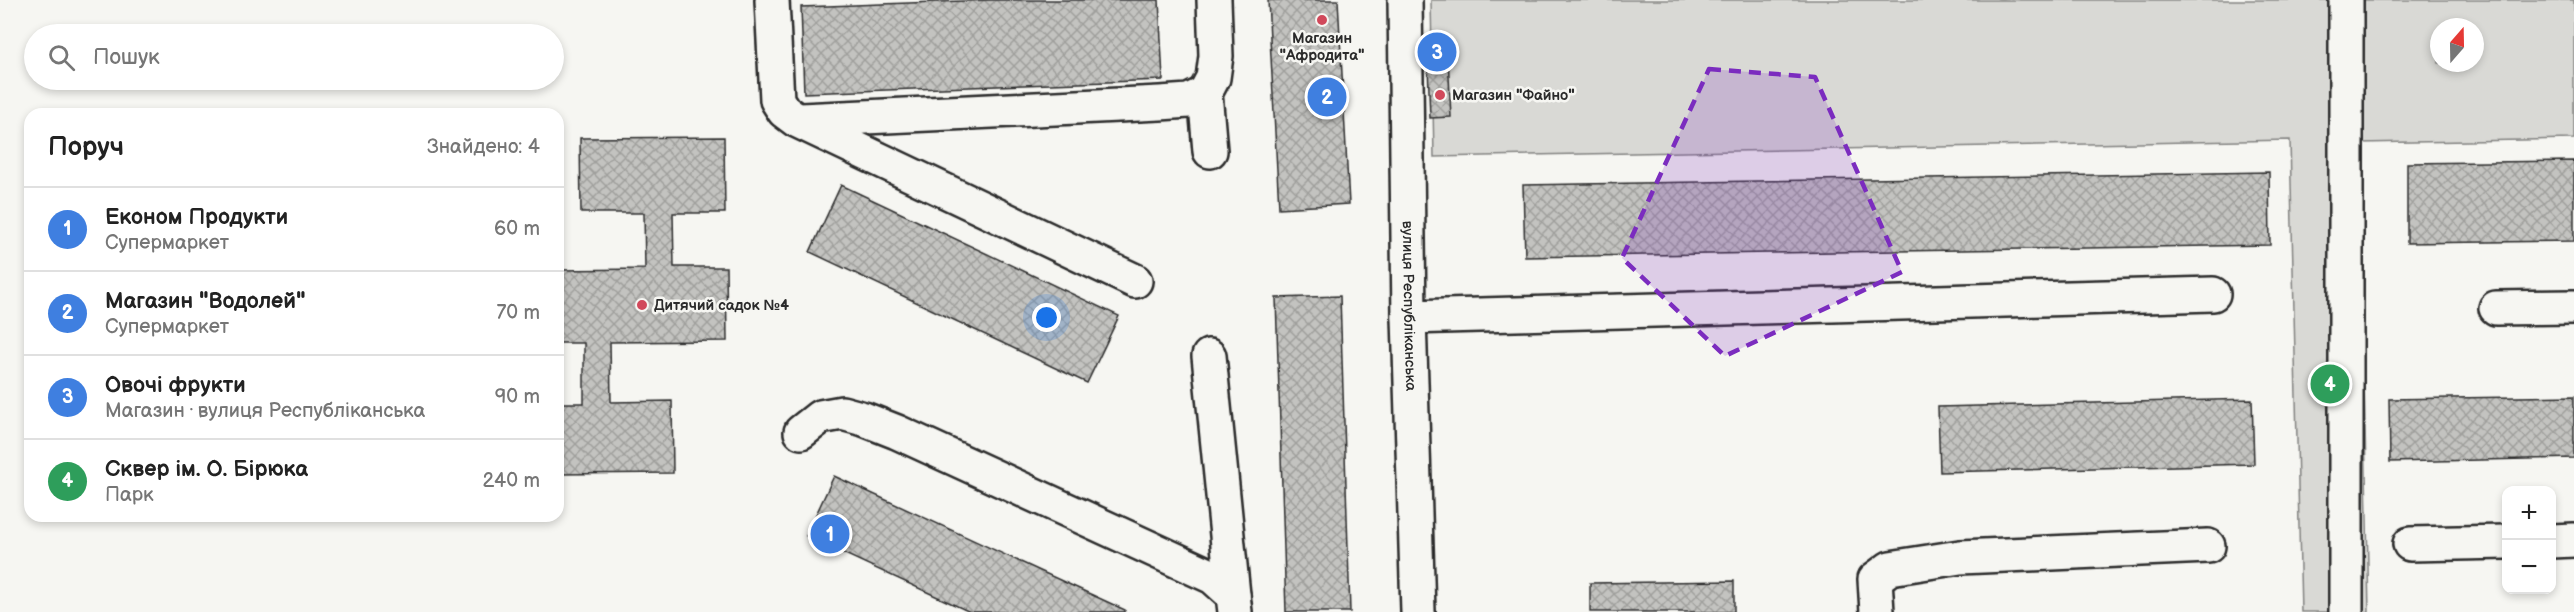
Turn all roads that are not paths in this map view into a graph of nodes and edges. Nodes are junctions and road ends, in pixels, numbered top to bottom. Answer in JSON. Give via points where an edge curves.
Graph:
{"nodes":[{"id":1,"x":772,"y":0,"type":"edge"},
{"id":2,"x":1214,"y":0,"type":"edge"},
{"id":3,"x":1405,"y":0,"type":"edge"},
{"id":4,"x":2346,"y":0,"type":"edge"},
{"id":5,"x":1205,"y":93,"type":"junction"},
{"id":6,"x":796,"y":120,"type":"junction"},
{"id":7,"x":1210,"y":151,"type":"dead end"},
{"id":8,"x":1135,"y":280,"type":"dead end"},
{"id":9,"x":2213,"y":294,"type":"dead end"},
{"id":10,"x":2574,"y":307,"type":"edge"},
{"id":11,"x":2496,"y":308,"type":"dead end"},
{"id":12,"x":1409,"y":318,"type":"junction"},
{"id":13,"x":1209,"y":356,"type":"dead end"},
{"id":14,"x":801,"y":432,"type":"dead end"},
{"id":15,"x":2574,"y":540,"type":"edge"},
{"id":16,"x":2556,"y":541,"type":"edge"},
{"id":17,"x":2502,"y":542,"type":"edge"},
{"id":18,"x":2410,"y":544,"type":"dead end"},
{"id":19,"x":2208,"y":546,"type":"dead end"},
{"id":20,"x":1234,"y":603,"type":"edge"},
{"id":21,"x":1418,"y":612,"type":"edge"},
{"id":22,"x":1877,"y":612,"type":"edge"},
{"id":23,"x":2346,"y":612,"type":"edge"}],
"edges":[{"from":1,"to":6,"type":"street","via":[[777,100]]},
{"from":2,"to":5,"type":"street","via":[[1216,56],[1213,78]]},
{"from":3,"to":12,"type":"street","name":"вулиця Республіканська"},
{"from":4,"to":23,"type":"street"},
{"from":5,"to":6,"type":"street","via":[[1189,101],[1160,103]]},
{"from":5,"to":7,"type":"street"},
{"from":6,"to":8,"type":"street"},
{"from":9,"to":12,"type":"street"},
{"from":10,"to":11,"type":"street"},
{"from":12,"to":21,"type":"street","name":"вулиця Республіканська"},
{"from":13,"to":20,"type":"street"},
{"from":14,"to":20,"type":"street","via":[[820,417],[842,413],[897,432],[1213,577]]},
{"from":15,"to":16,"type":"street"},
{"from":17,"to":18,"type":"street"},
{"from":19,"to":22,"type":"street","via":[[1960,556],[1909,563],[1890,568],[1875,579]]}]}
